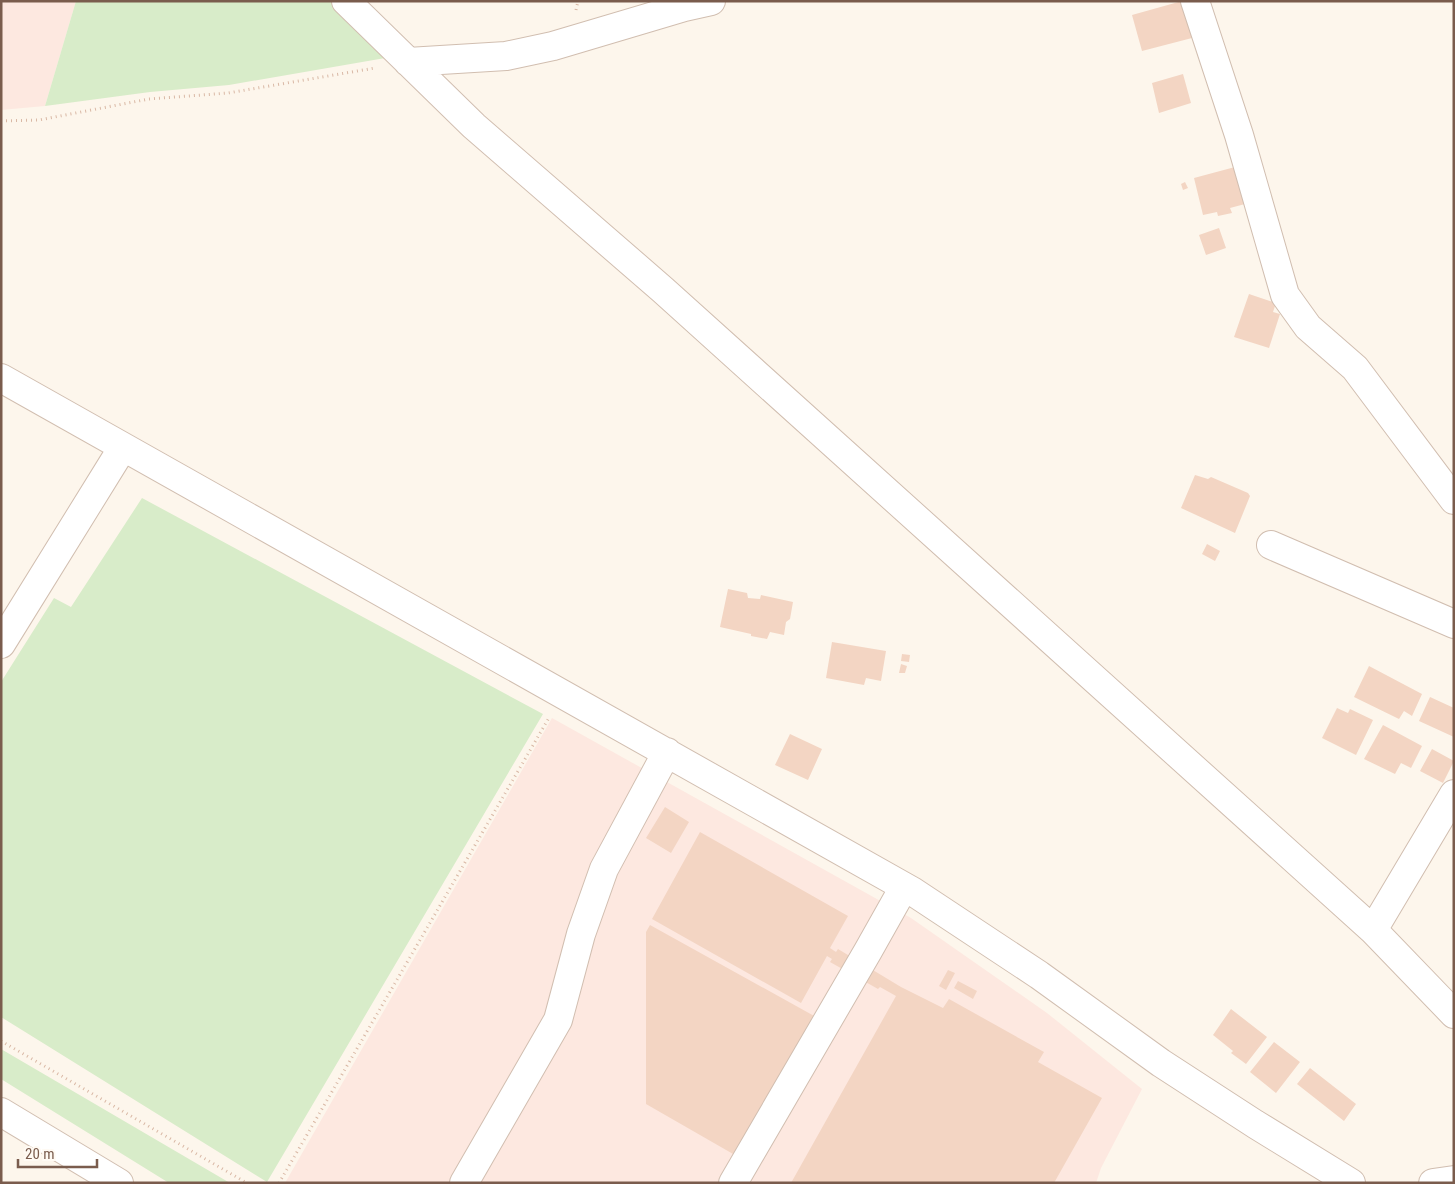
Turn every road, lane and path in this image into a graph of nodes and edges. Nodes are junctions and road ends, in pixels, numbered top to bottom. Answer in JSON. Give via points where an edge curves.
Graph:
{"nodes":[{"id":1,"x":346,"y":1,"type":"edge"},
{"id":2,"x":711,"y":1,"type":"edge"},
{"id":3,"x":1195,"y":1,"type":"edge"},
{"id":4,"x":408,"y":62,"type":"junction"},
{"id":5,"x":1,"y":121,"type":"edge"},
{"id":6,"x":1,"y":378,"type":"edge"},
{"id":7,"x":123,"y":447,"type":"junction"},
{"id":8,"x":1454,"y":500,"type":"edge"},
{"id":9,"x":1271,"y":545,"type":"dead end"},
{"id":10,"x":1454,"y":624,"type":"edge"},
{"id":11,"x":1,"y":644,"type":"edge"},
{"id":12,"x":561,"y":693,"type":"junction"},
{"id":13,"x":667,"y":752,"type":"junction"},
{"id":14,"x":1454,"y":794,"type":"edge"},
{"id":15,"x":904,"y":887,"type":"junction"},
{"id":16,"x":1373,"y":930,"type":"junction"},
{"id":17,"x":1454,"y":1014,"type":"edge"},
{"id":18,"x":1,"y":1041,"type":"edge"},
{"id":19,"x":1,"y":1112,"type":"edge"},
{"id":20,"x":1454,"y":1180,"type":"edge"},
{"id":21,"x":119,"y":1183,"type":"edge"},
{"id":22,"x":247,"y":1183,"type":"edge"},
{"id":23,"x":279,"y":1183,"type":"edge"},
{"id":24,"x":464,"y":1183,"type":"edge"},
{"id":25,"x":733,"y":1183,"type":"edge"},
{"id":26,"x":1351,"y":1183,"type":"edge"},
{"id":27,"x":1433,"y":1183,"type":"edge"}],
"edges":[{"from":1,"to":4,"type":"street"},
{"from":2,"to":4,"type":"street","via":[[553,46],[506,56]]},
{"from":3,"to":8,"type":"street","via":[[1239,135],[1285,294],[1308,327],[1355,368]]},
{"from":4,"to":5,"type":"path","via":[[228,93],[150,99],[39,120]]},
{"from":4,"to":16,"type":"street","via":[[474,126],[678,303]]},
{"from":6,"to":7,"type":"street"},
{"from":7,"to":11,"type":"street"},
{"from":7,"to":12,"type":"street"},
{"from":9,"to":10,"type":"street"},
{"from":12,"to":13,"type":"street"},
{"from":12,"to":23,"type":"path"},
{"from":13,"to":15,"type":"street"},
{"from":13,"to":24,"type":"street","via":[[604,869],[581,934],[558,1020]]},
{"from":14,"to":16,"type":"street"},
{"from":15,"to":25,"type":"street"},
{"from":15,"to":26,"type":"street","via":[[1039,975],[1169,1068]]},
{"from":16,"to":17,"type":"street"},
{"from":18,"to":22,"type":"path"},
{"from":19,"to":21,"type":"street"},
{"from":20,"to":27,"type":"street"}]}
